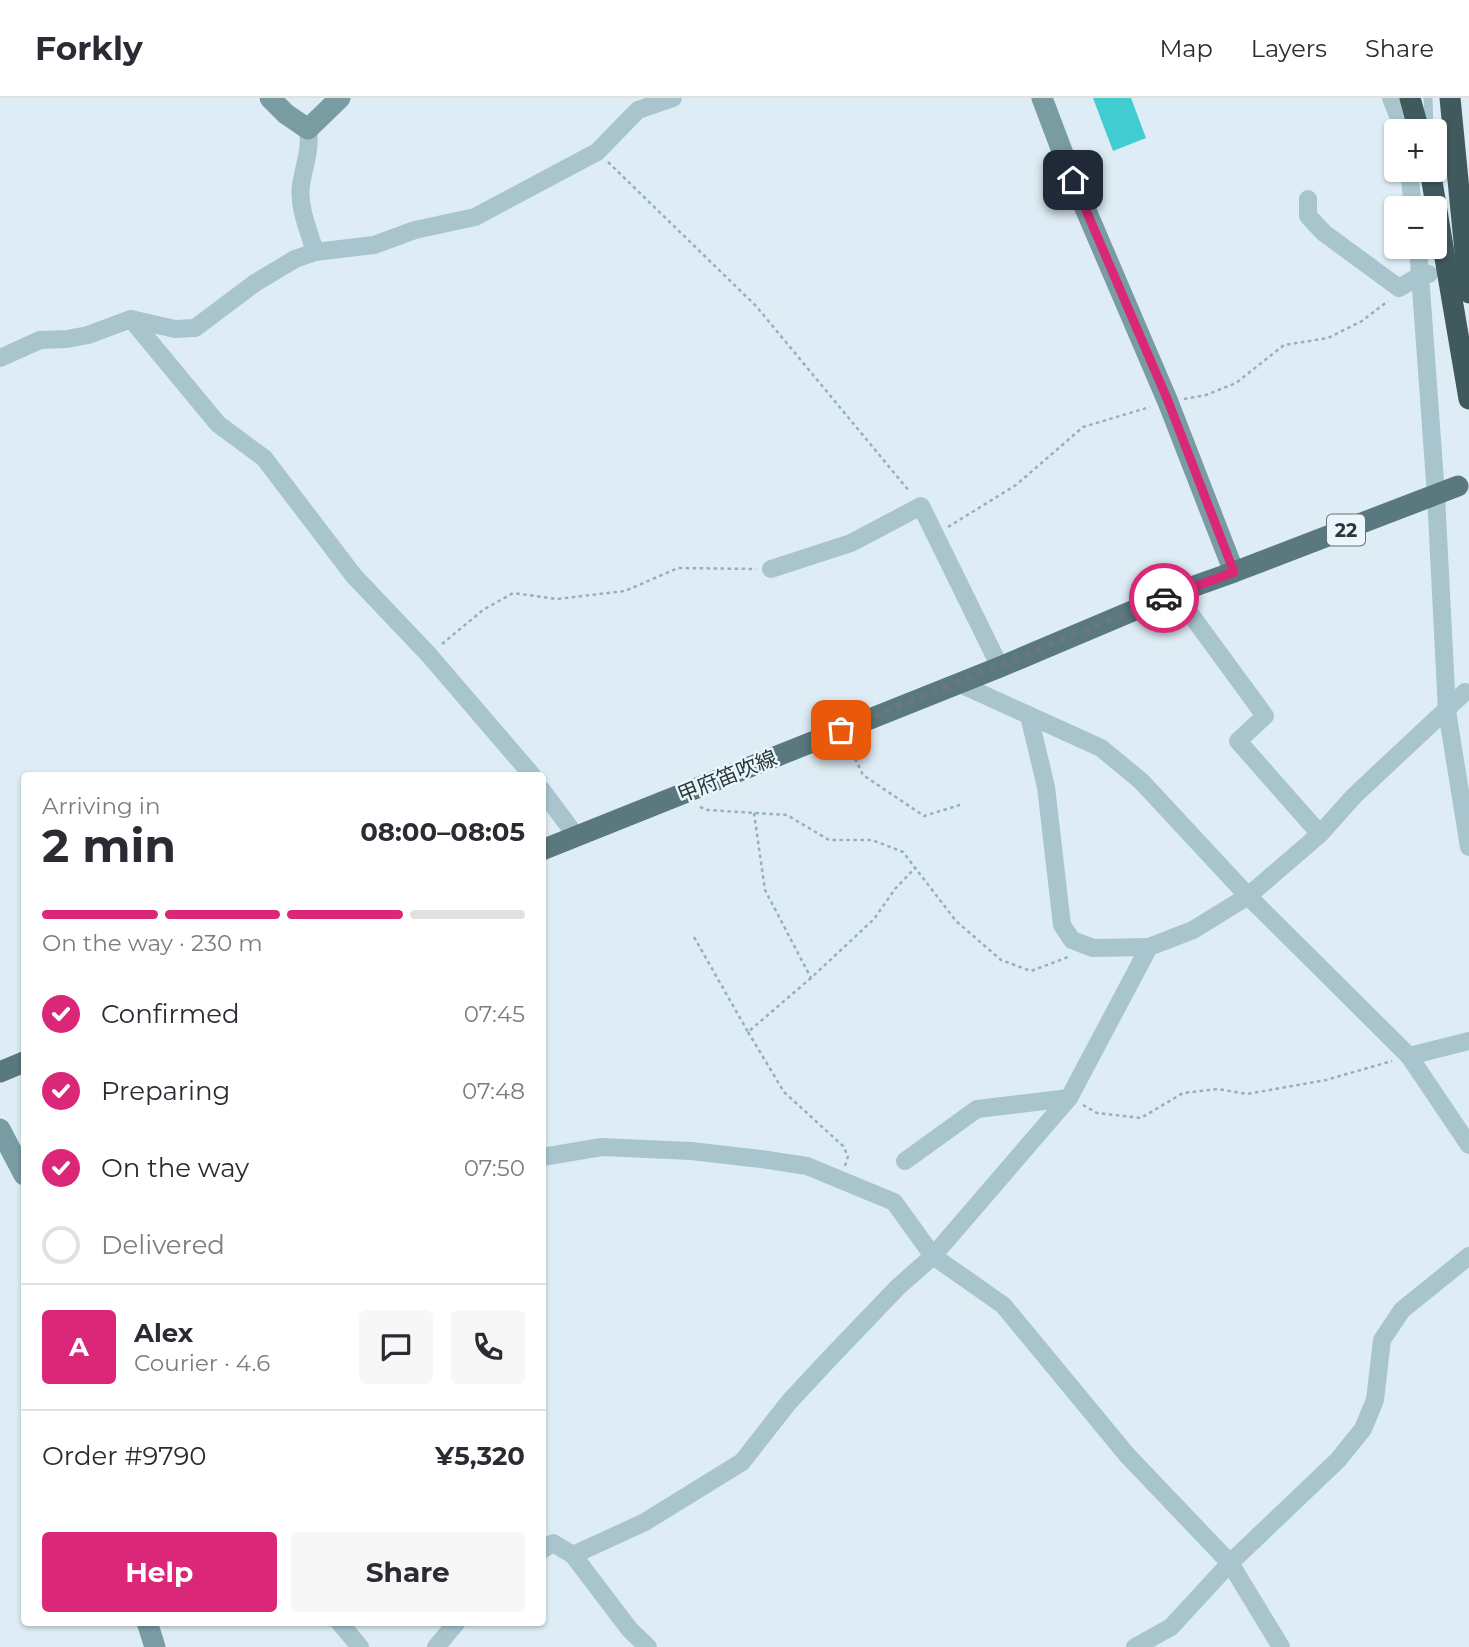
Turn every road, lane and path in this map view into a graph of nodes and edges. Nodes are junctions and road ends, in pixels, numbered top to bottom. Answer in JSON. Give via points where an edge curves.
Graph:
{"nodes":[{"id":1,"x":270,"y":98,"type":"edge"},
{"id":2,"x":340,"y":98,"type":"edge"},
{"id":3,"x":673,"y":98,"type":"edge"},
{"id":4,"x":1042,"y":98,"type":"edge"},
{"id":5,"x":1391,"y":98,"type":"edge"},
{"id":6,"x":1410,"y":98,"type":"edge"},
{"id":7,"x":1428,"y":98,"type":"edge"},
{"id":8,"x":1450,"y":98,"type":"edge"},
{"id":9,"x":1399,"y":119,"type":"edge"},
{"id":10,"x":1416,"y":119,"type":"edge"},
{"id":11,"x":1429,"y":119,"type":"edge"},
{"id":12,"x":308,"y":129,"type":"junction"},
{"id":13,"x":597,"y":152,"type":"junction"},
{"id":14,"x":1427,"y":182,"type":"edge"},
{"id":15,"x":1308,"y":199,"type":"dead end"},
{"id":16,"x":315,"y":251,"type":"junction"},
{"id":17,"x":1421,"y":259,"type":"edge"},
{"id":18,"x":1425,"y":275,"type":"junction"},
{"id":19,"x":1469,"y":293,"type":"edge"},
{"id":20,"x":131,"y":319,"type":"junction"},
{"id":21,"x":0,"y":358,"type":"edge"},
{"id":22,"x":1469,"y":399,"type":"edge"},
{"id":23,"x":1458,"y":486,"type":"dead end"},
{"id":24,"x":1436,"y":495,"type":"junction"},
{"id":25,"x":921,"y":506,"type":"junction"},
{"id":26,"x":771,"y":569,"type":"joint"},
{"id":27,"x":1234,"y":572,"type":"junction"},
{"id":28,"x":1175,"y":593,"type":"junction"},
{"id":29,"x":429,"y":655,"type":"junction"},
{"id":30,"x":1000,"y":667,"type":"junction"},
{"id":31,"x":958,"y":683,"type":"junction"},
{"id":32,"x":1465,"y":692,"type":"dead end"},
{"id":33,"x":1447,"y":711,"type":"junction"},
{"id":34,"x":1029,"y":716,"type":"junction"},
{"id":35,"x":841,"y":730,"type":"junction"},
{"id":36,"x":528,"y":772,"type":"edge"},
{"id":37,"x":546,"y":795,"type":"edge"},
{"id":38,"x":673,"y":797,"type":"junction"},
{"id":39,"x":963,"y":804,"type":"dead end"},
{"id":40,"x":754,"y":813,"type":"junction"},
{"id":41,"x":1320,"y":834,"type":"junction"},
{"id":42,"x":576,"y":836,"type":"junction"},
{"id":43,"x":1469,"y":847,"type":"edge"},
{"id":44,"x":546,"y":848,"type":"edge"},
{"id":45,"x":915,"y":868,"type":"junction"},
{"id":46,"x":1248,"y":896,"type":"junction"},
{"id":47,"x":695,"y":937,"type":"dead end"},
{"id":48,"x":1149,"y":947,"type":"junction"},
{"id":49,"x":1093,"y":948,"type":"junction"},
{"id":50,"x":811,"y":978,"type":"junction"},
{"id":51,"x":748,"y":1032,"type":"junction"},
{"id":52,"x":1469,"y":1041,"type":"edge"},
{"id":53,"x":1409,"y":1056,"type":"junction"},
{"id":54,"x":21,"y":1063,"type":"edge"},
{"id":55,"x":0,"y":1072,"type":"edge"},
{"id":56,"x":1069,"y":1098,"type":"junction"},
{"id":57,"x":0,"y":1129,"type":"edge"},
{"id":58,"x":1469,"y":1145,"type":"edge"},
{"id":59,"x":546,"y":1156,"type":"edge"},
{"id":60,"x":905,"y":1161,"type":"dead end"},
{"id":61,"x":21,"y":1169,"type":"edge"},
{"id":62,"x":840,"y":1180,"type":"junction"},
{"id":63,"x":933,"y":1256,"type":"junction"},
{"id":64,"x":1469,"y":1256,"type":"edge"},
{"id":65,"x":546,"y":1547,"type":"edge"},
{"id":66,"x":573,"y":1555,"type":"junction"},
{"id":67,"x":1230,"y":1563,"type":"junction"},
{"id":68,"x":148,"y":1626,"type":"edge"},
{"id":69,"x":343,"y":1626,"type":"edge"},
{"id":70,"x":454,"y":1626,"type":"edge"},
{"id":71,"x":155,"y":1647,"type":"edge"},
{"id":72,"x":360,"y":1647,"type":"edge"},
{"id":73,"x":436,"y":1647,"type":"edge"},
{"id":74,"x":648,"y":1647,"type":"edge"},
{"id":75,"x":1135,"y":1647,"type":"edge"},
{"id":76,"x":1281,"y":1647,"type":"edge"}],
"edges":[{"from":1,"to":12,"type":"main road"},
{"from":2,"to":12,"type":"main road"},
{"from":3,"to":13,"type":"street","via":[[638,110]]},
{"from":4,"to":27,"type":"main road"},
{"from":5,"to":9,"type":"street"},
{"from":6,"to":10,"type":"highway"},
{"from":7,"to":11,"type":"lane"},
{"from":8,"to":19,"type":"highway"},
{"from":12,"to":16,"type":"street","via":[[301,204]]},
{"from":13,"to":16,"type":"street","via":[[475,217],[373,245]]},
{"from":13,"to":25,"type":"path","via":[[756,306]]},
{"from":14,"to":22,"type":"highway"},
{"from":15,"to":18,"type":"street","via":[[1308,216],[1324,233],[1399,288]]},
{"from":16,"to":20,"type":"street","via":[[255,283],[195,328],[175,329]]},
{"from":17,"to":18,"type":"street"},
{"from":18,"to":24,"type":"street"},
{"from":20,"to":21,"type":"street","via":[[88,335],[40,340]]},
{"from":20,"to":29,"type":"street","via":[[218,424],[264,458],[354,576]]},
{"from":23,"to":24,"type":"main road","name":"甲府笛吹線","number":"22"},
{"from":24,"to":27,"type":"main road","name":"甲府笛吹線","number":"22"},
{"from":24,"to":33,"type":"street"},
{"from":25,"to":26,"type":"street","via":[[851,543]]},
{"from":25,"to":30,"type":"street"},
{"from":26,"to":29,"type":"path","via":[[678,568],[625,590],[556,599],[513,593],[483,610]]},
{"from":27,"to":28,"type":"main road","name":"甲府笛吹線","number":"22"},
{"from":28,"to":30,"type":"main road","name":"甲府笛吹線","number":"22"},
{"from":28,"to":41,"type":"street","via":[[1265,716],[1238,741]]},
{"from":29,"to":36,"type":"street"},
{"from":30,"to":31,"type":"main road","name":"甲府笛吹線","number":"22"},
{"from":31,"to":34,"type":"street"},
{"from":31,"to":35,"type":"main road","name":"甲府笛吹線","number":"22"},
{"from":32,"to":33,"type":"street"},
{"from":33,"to":41,"type":"street","via":[[1354,796]]},
{"from":33,"to":43,"type":"street"},
{"from":34,"to":46,"type":"street","via":[[1101,748],[1141,781]]},
{"from":34,"to":49,"type":"street","via":[[1046,787],[1062,925],[1072,940]]},
{"from":35,"to":38,"type":"main road","name":"甲府笛吹線","number":"22"},
{"from":35,"to":39,"type":"path","via":[[863,775],[924,816]]},
{"from":37,"to":42,"type":"street"},
{"from":38,"to":40,"type":"path","via":[[708,810]]},
{"from":38,"to":42,"type":"main road","name":"甲府笛吹線","number":"22"},
{"from":40,"to":45,"type":"path","via":[[787,816],[829,841],[872,840],[903,852]]},
{"from":40,"to":50,"type":"path","via":[[765,890]]},
{"from":41,"to":46,"type":"street"},
{"from":42,"to":44,"type":"main road","name":"甲府笛吹線","number":"22"},
{"from":45,"to":49,"type":"path","via":[[956,921],[1001,960],[1031,971]]},
{"from":45,"to":50,"type":"path","via":[[874,919]]},
{"from":46,"to":48,"type":"street","via":[[1193,930]]},
{"from":46,"to":53,"type":"street"},
{"from":47,"to":51,"type":"path"},
{"from":48,"to":49,"type":"street"},
{"from":48,"to":56,"type":"street"},
{"from":50,"to":51,"type":"path"},
{"from":51,"to":62,"type":"path","via":[[784,1092],[843,1146],[848,1156]]},
{"from":52,"to":53,"type":"street"},
{"from":53,"to":56,"type":"path","via":[[1326,1080],[1247,1094],[1219,1090],[1183,1093],[1141,1118],[1097,1113]]},
{"from":53,"to":58,"type":"street"},
{"from":54,"to":55,"type":"main road"},
{"from":56,"to":60,"type":"street","via":[[977,1109]]},
{"from":56,"to":63,"type":"street"},
{"from":57,"to":61,"type":"main road"},
{"from":59,"to":62,"type":"street","via":[[602,1147],[691,1151],[807,1166]]},
{"from":62,"to":63,"type":"street","via":[[894,1202]]},
{"from":63,"to":66,"type":"street","via":[[789,1402],[742,1462],[645,1522]]},
{"from":63,"to":67,"type":"street","via":[[1003,1305],[1127,1455]]},
{"from":64,"to":67,"type":"street","via":[[1402,1310],[1382,1340],[1375,1400],[1363,1429],[1338,1460]]},
{"from":65,"to":66,"type":"street","via":[[553,1543]]},
{"from":66,"to":74,"type":"street"},
{"from":67,"to":75,"type":"street","via":[[1171,1627]]},
{"from":67,"to":76,"type":"street"},
{"from":68,"to":71,"type":"main road"},
{"from":69,"to":72,"type":"street"},
{"from":70,"to":73,"type":"street"}]}
